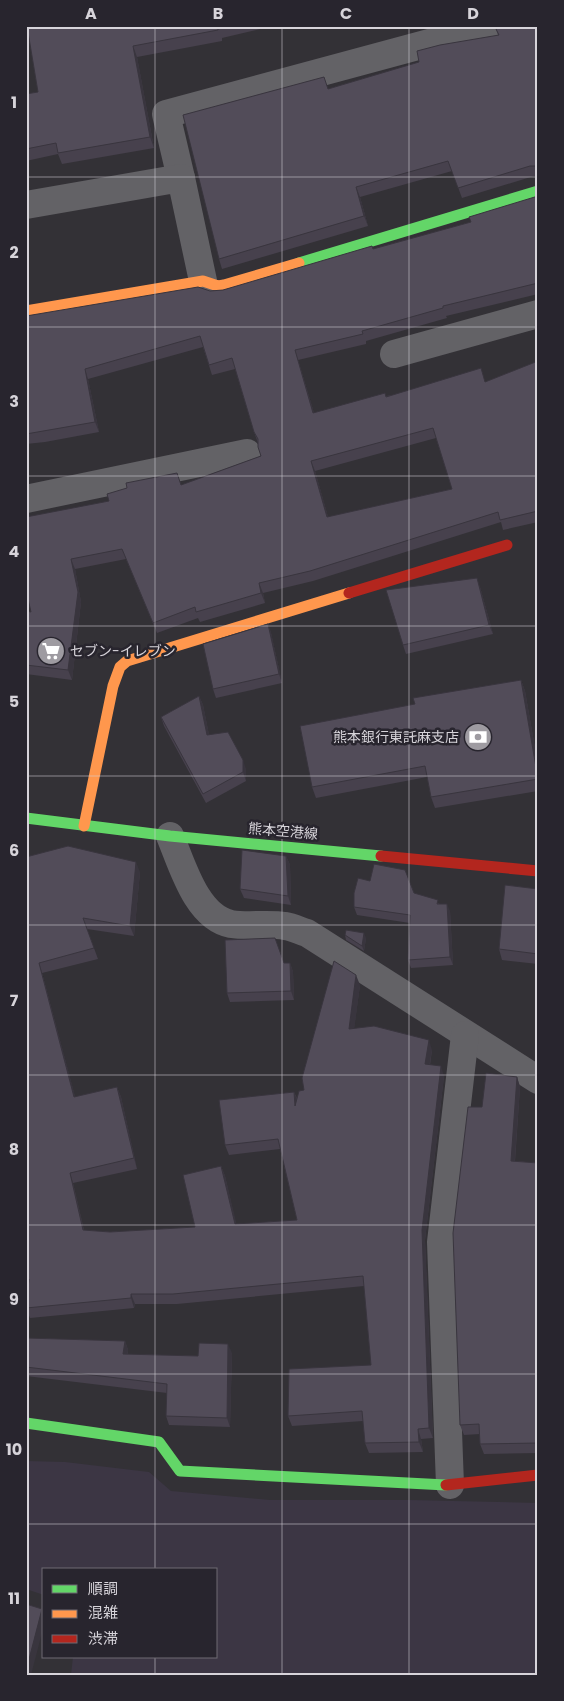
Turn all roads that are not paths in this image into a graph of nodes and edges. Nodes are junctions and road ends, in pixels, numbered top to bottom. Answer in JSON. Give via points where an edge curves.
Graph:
{"nodes":[{"id":1,"x":492,"y":26,"type":"edge"},
{"id":2,"x":181,"y":178,"type":"junction"},
{"id":3,"x":538,"y":192,"type":"edge"},
{"id":4,"x":26,"y":205,"type":"edge"},
{"id":5,"x":203,"y":281,"type":"junction"},
{"id":6,"x":26,"y":312,"type":"edge"},
{"id":7,"x":538,"y":314,"type":"edge"},
{"id":8,"x":394,"y":354,"type":"dead end"},
{"id":9,"x":247,"y":453,"type":"dead end"},
{"id":10,"x":26,"y":499,"type":"edge"},
{"id":11,"x":507,"y":545,"type":"dead end"},
{"id":12,"x":26,"y":818,"type":"edge"},
{"id":13,"x":84,"y":826,"type":"junction"},
{"id":14,"x":170,"y":836,"type":"junction"},
{"id":15,"x":534,"y":870,"type":"edge"},
{"id":16,"x":465,"y":1035,"type":"junction"},
{"id":17,"x":538,"y":1080,"type":"edge"},
{"id":18,"x":26,"y":1423,"type":"edge"},
{"id":19,"x":538,"y":1475,"type":"edge"},
{"id":20,"x":450,"y":1486,"type":"junction"}],
"edges":[{"from":1,"to":2,"type":"street","via":[[166,114]]},
{"from":2,"to":4,"type":"street"},
{"from":2,"to":5,"type":"street"},
{"from":3,"to":5,"type":"street","via":[[224,285]]},
{"from":5,"to":6,"type":"street"},
{"from":7,"to":8,"type":"street"},
{"from":9,"to":10,"type":"street"},
{"from":11,"to":13,"type":"street","via":[[128,661],[120,667],[112,686]]},
{"from":12,"to":13,"type":"street","name":"熊本空港線"},
{"from":13,"to":14,"type":"street","name":"熊本空港線"},
{"from":14,"to":15,"type":"street","name":"熊本空港線"},
{"from":14,"to":16,"type":"street","via":[[194,892],[203,907],[217,920],[232,924],[286,926],[307,933]]},
{"from":16,"to":17,"type":"street"},
{"from":16,"to":20,"type":"street","via":[[441,1242]]},
{"from":18,"to":20,"type":"street","via":[[159,1442],[180,1471]]},
{"from":19,"to":20,"type":"street"}]}
